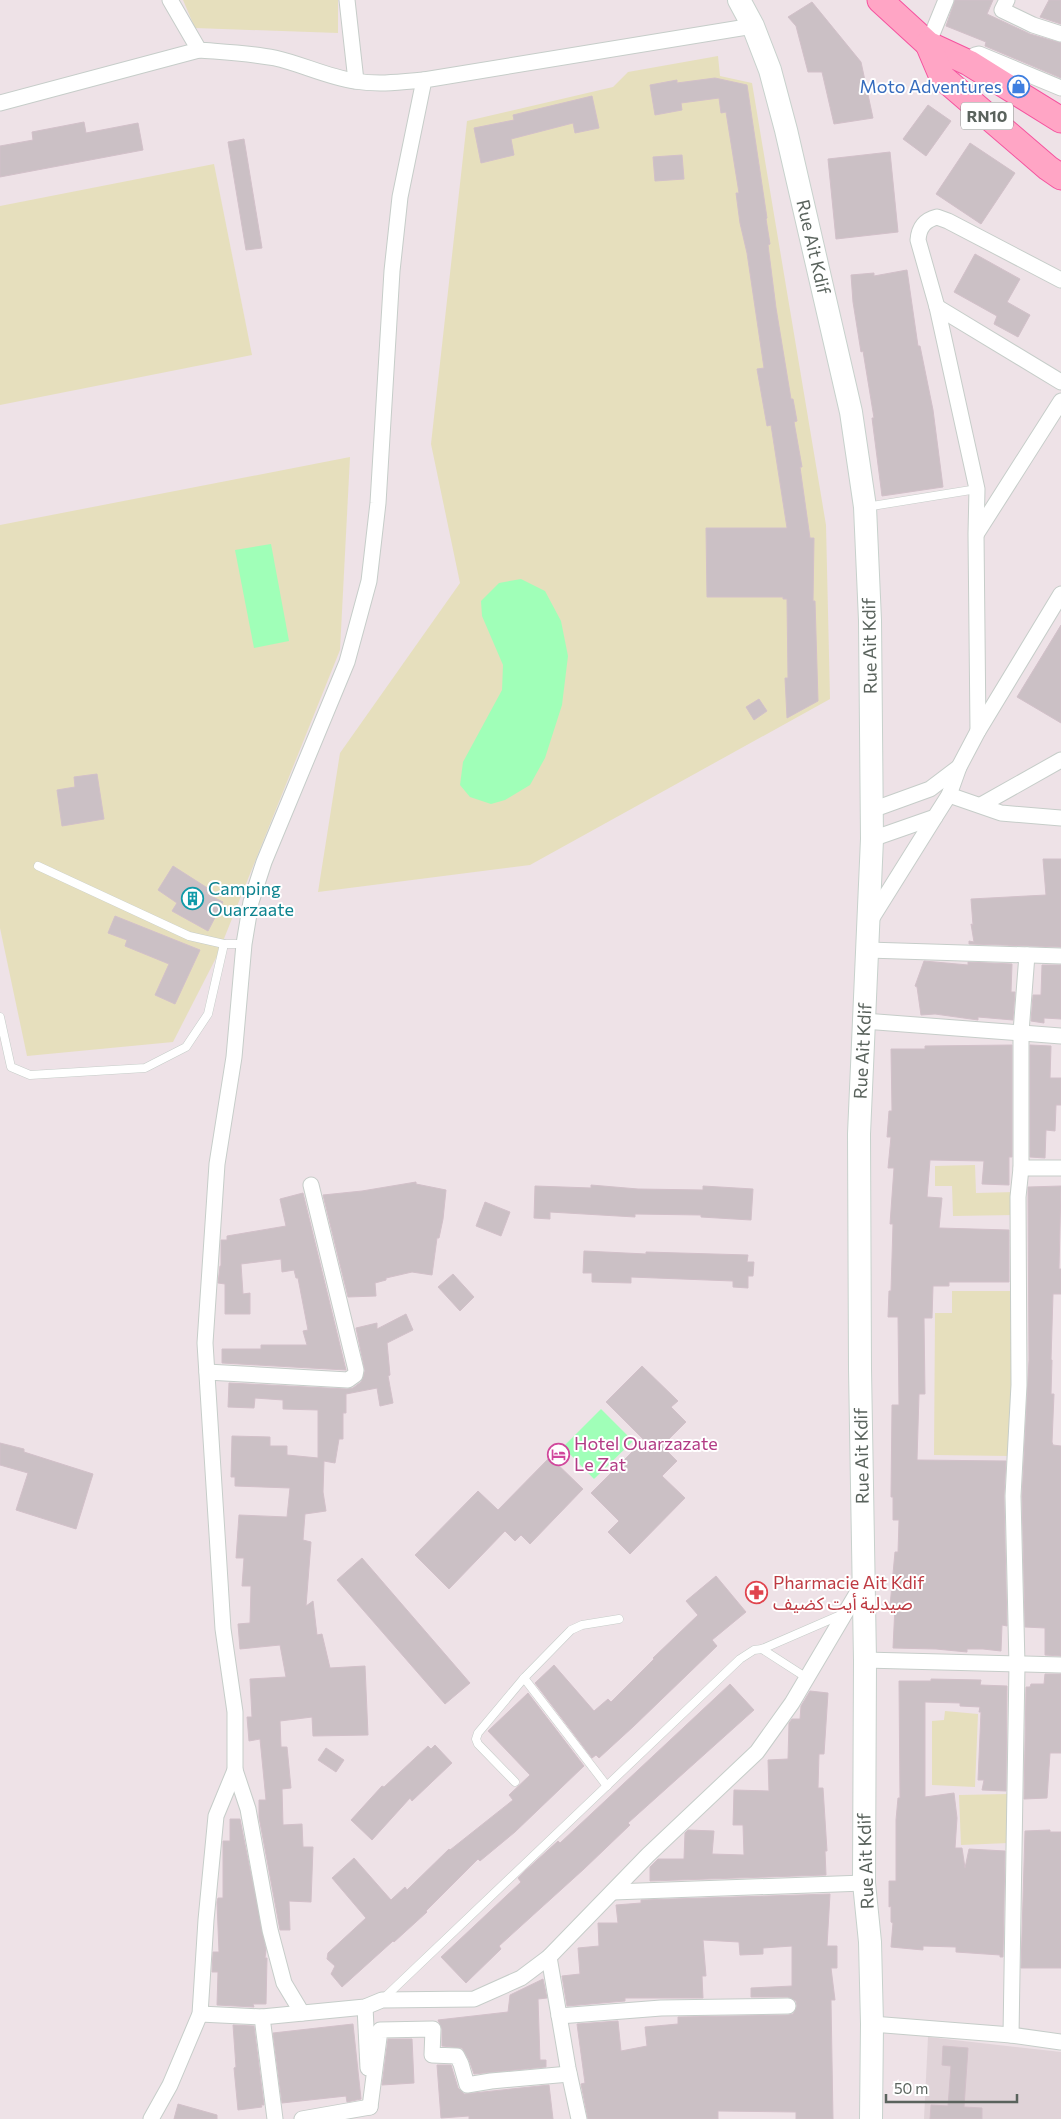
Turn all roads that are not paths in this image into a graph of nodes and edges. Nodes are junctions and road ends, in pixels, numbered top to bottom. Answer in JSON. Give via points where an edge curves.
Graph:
{"nodes":[{"id":1,"x":170,"y":0,"type":"edge"},
{"id":2,"x":347,"y":0,"type":"edge"},
{"id":3,"x":739,"y":0,"type":"edge"},
{"id":4,"x":880,"y":0,"type":"edge"},
{"id":5,"x":946,"y":0,"type":"edge"},
{"id":6,"x":1007,"y":0,"type":"edge"},
{"id":7,"x":753,"y":26,"type":"junction"},
{"id":8,"x":1061,"y":34,"type":"edge"},
{"id":9,"x":928,"y":44,"type":"junction"},
{"id":10,"x":199,"y":50,"type":"junction"},
{"id":11,"x":968,"y":63,"type":"junction"},
{"id":12,"x":424,"y":80,"type":"junction"},
{"id":13,"x":356,"y":81,"type":"junction"},
{"id":14,"x":1061,"y":88,"type":"edge"},
{"id":15,"x":0,"y":103,"type":"edge"},
{"id":16,"x":1061,"y":120,"type":"edge"},
{"id":17,"x":1061,"y":177,"type":"edge"},
{"id":18,"x":1061,"y":280,"type":"edge"},
{"id":19,"x":937,"y":307,"type":"junction"},
{"id":20,"x":1061,"y":382,"type":"edge"},
{"id":21,"x":1061,"y":402,"type":"edge"},
{"id":22,"x":977,"y":489,"type":"junction"},
{"id":23,"x":864,"y":507,"type":"junction"},
{"id":24,"x":976,"y":534,"type":"junction"},
{"id":25,"x":1061,"y":594,"type":"edge"},
{"id":26,"x":978,"y":731,"type":"junction"},
{"id":27,"x":1061,"y":760,"type":"edge"},
{"id":28,"x":959,"y":767,"type":"junction"},
{"id":29,"x":949,"y":795,"type":"junction"},
{"id":30,"x":981,"y":805,"type":"junction"},
{"id":31,"x":872,"y":810,"type":"junction"},
{"id":32,"x":936,"y":817,"type":"junction"},
{"id":33,"x":1061,"y":818,"type":"edge"},
{"id":34,"x":872,"y":839,"type":"junction"},
{"id":35,"x":38,"y":866,"type":"dead end"},
{"id":36,"x":869,"y":922,"type":"junction"},
{"id":37,"x":224,"y":944,"type":"junction"},
{"id":38,"x":244,"y":944,"type":"junction"},
{"id":39,"x":868,"y":950,"type":"junction"},
{"id":40,"x":1028,"y":955,"type":"junction"},
{"id":41,"x":1061,"y":956,"type":"edge"},
{"id":42,"x":0,"y":1017,"type":"edge"},
{"id":43,"x":864,"y":1021,"type":"junction"},
{"id":44,"x":1021,"y":1032,"type":"junction"},
{"id":45,"x":1061,"y":1036,"type":"edge"},
{"id":46,"x":1020,"y":1168,"type":"junction"},
{"id":47,"x":1061,"y":1168,"type":"edge"},
{"id":48,"x":311,"y":1185,"type":"dead end"},
{"id":49,"x":207,"y":1372,"type":"junction"},
{"id":50,"x":864,"y":1582,"type":"junction"},
{"id":51,"x":846,"y":1612,"type":"junction"},
{"id":52,"x":619,"y":1619,"type":"dead end"},
{"id":53,"x":762,"y":1649,"type":"junction"},
{"id":54,"x":865,"y":1660,"type":"junction"},
{"id":55,"x":1017,"y":1665,"type":"junction"},
{"id":56,"x":1061,"y":1665,"type":"edge"},
{"id":57,"x":524,"y":1678,"type":"junction"},
{"id":58,"x":807,"y":1678,"type":"junction"},
{"id":59,"x":236,"y":1770,"type":"junction"},
{"id":60,"x":516,"y":1782,"type":"dead end"},
{"id":61,"x":607,"y":1786,"type":"junction"},
{"id":62,"x":864,"y":1883,"type":"junction"},
{"id":63,"x":613,"y":1892,"type":"junction"},
{"id":64,"x":549,"y":1957,"type":"junction"},
{"id":65,"x":382,"y":2000,"type":"junction"},
{"id":66,"x":788,"y":2006,"type":"dead end"},
{"id":67,"x":366,"y":2007,"type":"junction"},
{"id":68,"x":302,"y":2013,"type":"junction"},
{"id":69,"x":200,"y":2014,"type":"junction"},
{"id":70,"x":559,"y":2016,"type":"junction"},
{"id":71,"x":262,"y":2017,"type":"junction"},
{"id":72,"x":872,"y":2024,"type":"junction"},
{"id":73,"x":1011,"y":2034,"type":"junction"},
{"id":74,"x":1061,"y":2042,"type":"edge"},
{"id":75,"x":569,"y":2074,"type":"junction"},
{"id":76,"x":371,"y":2113,"type":"edge"},
{"id":77,"x":151,"y":2119,"type":"edge"},
{"id":78,"x":275,"y":2119,"type":"edge"},
{"id":79,"x":302,"y":2119,"type":"edge"},
{"id":80,"x":579,"y":2119,"type":"edge"},
{"id":81,"x":871,"y":2119,"type":"edge"}],
"edges":[{"from":1,"to":10,"type":"street"},
{"from":2,"to":13,"type":"street"},
{"from":3,"to":7,"type":"street","name":"Rue Ait Kdif"},
{"from":4,"to":9,"type":"main road","number":"RN10"},
{"from":5,"to":9,"type":"street"},
{"from":6,"to":8,"type":"street","via":[[1002,10]]},
{"from":7,"to":12,"type":"street"},
{"from":7,"to":23,"type":"street","name":"Rue Ait Kdif","via":[[770,70],[786,130],[852,412]]},
{"from":9,"to":11,"type":"main road","number":"RN10"},
{"from":9,"to":17,"type":"main road","number":"RN10","via":[[942,77]]},
{"from":10,"to":13,"type":"street","via":[[276,58],[322,74]]},
{"from":10,"to":15,"type":"street"},
{"from":11,"to":14,"type":"street","via":[[974,55],[983,56]]},
{"from":11,"to":16,"type":"main road","number":"RN10"},
{"from":12,"to":13,"type":"street"},
{"from":12,"to":38,"type":"street","via":[[400,197],[385,358],[378,503],[369,582],[347,662],[264,862],[251,902]]},
{"from":18,"to":19,"type":"street","via":[[937,217],[923,224],[918,233]]},
{"from":19,"to":20,"type":"street"},
{"from":19,"to":22,"type":"street"},
{"from":21,"to":24,"type":"street"},
{"from":22,"to":23,"type":"lane"},
{"from":22,"to":24,"type":"street"},
{"from":23,"to":31,"type":"street","name":"Rue Ait Kdif","via":[[870,620]]},
{"from":24,"to":26,"type":"street"},
{"from":25,"to":26,"type":"street"},
{"from":26,"to":28,"type":"street"},
{"from":27,"to":30,"type":"street"},
{"from":28,"to":29,"type":"street"},
{"from":28,"to":31,"type":"street","via":[[930,789]]},
{"from":29,"to":30,"type":"street"},
{"from":29,"to":32,"type":"street"},
{"from":30,"to":33,"type":"street","via":[[1001,812]]},
{"from":31,"to":34,"type":"street","name":"Rue Ait Kdif"},
{"from":32,"to":34,"type":"street"},
{"from":32,"to":36,"type":"street"},
{"from":34,"to":36,"type":"street","name":"Rue Ait Kdif"},
{"from":35,"to":37,"type":"lane","via":[[189,936]]},
{"from":36,"to":39,"type":"street","name":"Rue Ait Kdif"},
{"from":37,"to":38,"type":"lane"},
{"from":37,"to":42,"type":"lane","via":[[208,1014],[186,1047],[145,1068],[30,1076],[11,1067]]},
{"from":38,"to":49,"type":"street","via":[[234,1057],[213,1212],[205,1344]]},
{"from":39,"to":40,"type":"street"},
{"from":39,"to":43,"type":"street","name":"Rue Ait Kdif"},
{"from":40,"to":41,"type":"street"},
{"from":40,"to":44,"type":"street"},
{"from":43,"to":44,"type":"street"},
{"from":43,"to":50,"type":"street","name":"Rue Ait Kdif","via":[[859,1134]]},
{"from":44,"to":45,"type":"street"},
{"from":44,"to":46,"type":"street"},
{"from":46,"to":47,"type":"street"},
{"from":46,"to":55,"type":"street","via":[[1019,1385],[1013,1505]]},
{"from":48,"to":49,"type":"street","via":[[355,1375],[348,1380]]},
{"from":49,"to":59,"type":"street","via":[[223,1629],[235,1712]]},
{"from":50,"to":51,"type":"street"},
{"from":50,"to":54,"type":"street","name":"Rue Ait Kdif"},
{"from":51,"to":53,"type":"lane"},
{"from":51,"to":58,"type":"street"},
{"from":52,"to":57,"type":"lane","via":[[575,1627]]},
{"from":53,"to":58,"type":"lane"},
{"from":53,"to":61,"type":"lane","via":[[740,1659]]},
{"from":54,"to":55,"type":"street"},
{"from":54,"to":62,"type":"street","name":"Rue Ait Kdif"},
{"from":55,"to":56,"type":"street"},
{"from":55,"to":73,"type":"street"},
{"from":57,"to":60,"type":"lane","via":[[476,1739]]},
{"from":57,"to":61,"type":"lane"},
{"from":58,"to":63,"type":"street","via":[[758,1752]]},
{"from":59,"to":68,"type":"street","via":[[248,1809],[272,1939],[284,1983]]},
{"from":59,"to":69,"type":"street","via":[[216,1816]]},
{"from":61,"to":65,"type":"lane"},
{"from":62,"to":63,"type":"street"},
{"from":62,"to":72,"type":"street","name":"Rue Ait Kdif","via":[[870,1942]]},
{"from":63,"to":64,"type":"street"},
{"from":64,"to":65,"type":"street","via":[[521,1978],[474,2000]]},
{"from":64,"to":70,"type":"street"},
{"from":65,"to":67,"type":"street"},
{"from":66,"to":70,"type":"street","via":[[661,2008]]},
{"from":67,"to":68,"type":"street"},
{"from":67,"to":76,"type":"street"},
{"from":68,"to":71,"type":"street"},
{"from":69,"to":71,"type":"street"},
{"from":69,"to":77,"type":"street","via":[[170,2085]]},
{"from":70,"to":75,"type":"street"},
{"from":71,"to":78,"type":"street"},
{"from":72,"to":73,"type":"street"},
{"from":72,"to":81,"type":"street","name":"Rue Ait Kdif"},
{"from":73,"to":74,"type":"street"},
{"from":75,"to":76,"type":"street","via":[[467,2085],[457,2056],[432,2056],[433,2029],[380,2030]]},
{"from":75,"to":80,"type":"street"},
{"from":76,"to":79,"type":"street"}]}
